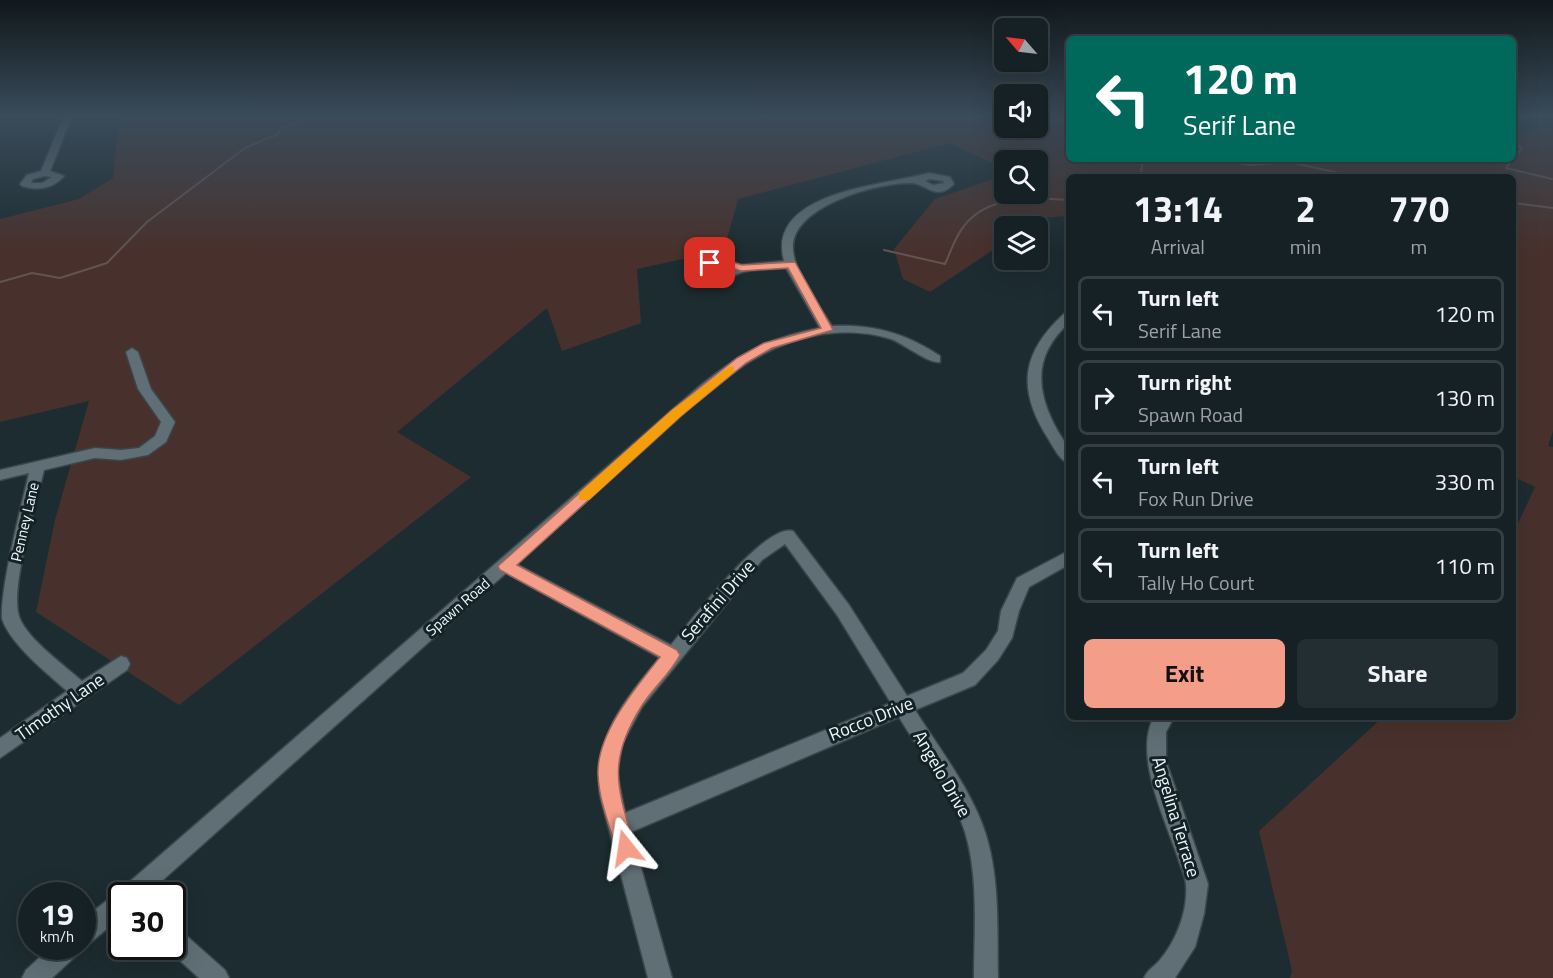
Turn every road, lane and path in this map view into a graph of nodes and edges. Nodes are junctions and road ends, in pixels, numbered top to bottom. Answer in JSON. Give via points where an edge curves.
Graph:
{"nodes":[{"id":1,"x":50,"y":162,"type":"edge"},
{"id":2,"x":45,"y":173,"type":"dead end"},
{"id":3,"x":918,"y":180,"type":"dead end"},
{"id":4,"x":791,"y":264,"type":"junction"},
{"id":5,"x":741,"y":268,"type":"dead end"},
{"id":6,"x":1066,"y":319,"type":"edge"},
{"id":7,"x":828,"y":330,"type":"junction"},
{"id":8,"x":132,"y":352,"type":"dead end"},
{"id":9,"x":935,"y":359,"type":"dead end"},
{"id":10,"x":1066,"y":453,"type":"edge"},
{"id":11,"x":38,"y":466,"type":"junction"},
{"id":12,"x":0,"y":475,"type":"edge"},
{"id":13,"x":787,"y":535,"type":"joint"},
{"id":14,"x":1066,"y":558,"type":"edge"},
{"id":15,"x":506,"y":566,"type":"junction"},
{"id":16,"x":672,"y":655,"type":"junction"},
{"id":17,"x":121,"y":664,"type":"dead end"},
{"id":18,"x":81,"y":692,"type":"junction"},
{"id":19,"x":902,"y":706,"type":"junction"},
{"id":20,"x":1162,"y":720,"type":"edge"},
{"id":21,"x":0,"y":749,"type":"edge"},
{"id":22,"x":620,"y":826,"type":"junction"},
{"id":23,"x":144,"y":882,"type":"edge"},
{"id":24,"x":108,"y":913,"type":"edge"},
{"id":25,"x":96,"y":923,"type":"edge"},
{"id":26,"x":186,"y":950,"type":"edge"},
{"id":27,"x":54,"y":960,"type":"edge"},
{"id":28,"x":34,"y":978,"type":"edge"},
{"id":29,"x":217,"y":978,"type":"edge"},
{"id":30,"x":660,"y":978,"type":"edge"},
{"id":31,"x":986,"y":978,"type":"edge"},
{"id":32,"x":1156,"y":978,"type":"edge"}],
"edges":[{"from":1,"to":2,"type":"street"},
{"from":3,"to":4,"type":"street","via":[[837,196],[810,210],[793,225],[787,239]]},
{"from":4,"to":5,"type":"street"},
{"from":4,"to":7,"type":"street"},
{"from":6,"to":10,"type":"street","via":[[1040,350],[1035,387],[1049,427]]},
{"from":7,"to":9,"type":"street","name":"Spawn Road","via":[[861,330],[892,336],[911,342]]},
{"from":7,"to":15,"type":"street","name":"Spawn Road","via":[[768,346],[742,361],[677,413]]},
{"from":8,"to":11,"type":"street","via":[[145,388],[168,422],[161,439],[143,452],[95,453]]},
{"from":11,"to":12,"type":"street"},
{"from":11,"to":18,"type":"street","name":"Penney Lane","via":[[9,594],[9,612],[18,631]]},
{"from":13,"to":16,"type":"street","name":"Serafini Drive","via":[[756,556]]},
{"from":13,"to":19,"type":"street","name":"Angelo Drive","via":[[810,562]]},
{"from":14,"to":19,"type":"street","name":"Rocco Drive","via":[[1023,583],[1010,611],[1006,633],[969,679]]},
{"from":15,"to":16,"type":"street"},
{"from":15,"to":23,"type":"street","name":"Spawn Road"},
{"from":16,"to":22,"type":"street","name":"Serafini Drive","via":[[635,702],[614,743],[607,773]]},
{"from":17,"to":18,"type":"street","name":"Timothy Lane"},
{"from":18,"to":21,"type":"street","name":"Timothy Lane"},
{"from":19,"to":22,"type":"street","name":"Rocco Drive"},
{"from":19,"to":31,"type":"street","name":"Angelo Drive","via":[[962,804],[978,845]]},
{"from":20,"to":32,"type":"street","name":"Angelina Terrace","via":[[1154,741],[1156,761],[1197,884],[1184,947]]},
{"from":22,"to":30,"type":"street","name":"Serafini Drive"},
{"from":24,"to":25,"type":"street"},
{"from":26,"to":29,"type":"street"},
{"from":27,"to":28,"type":"street"}]}
